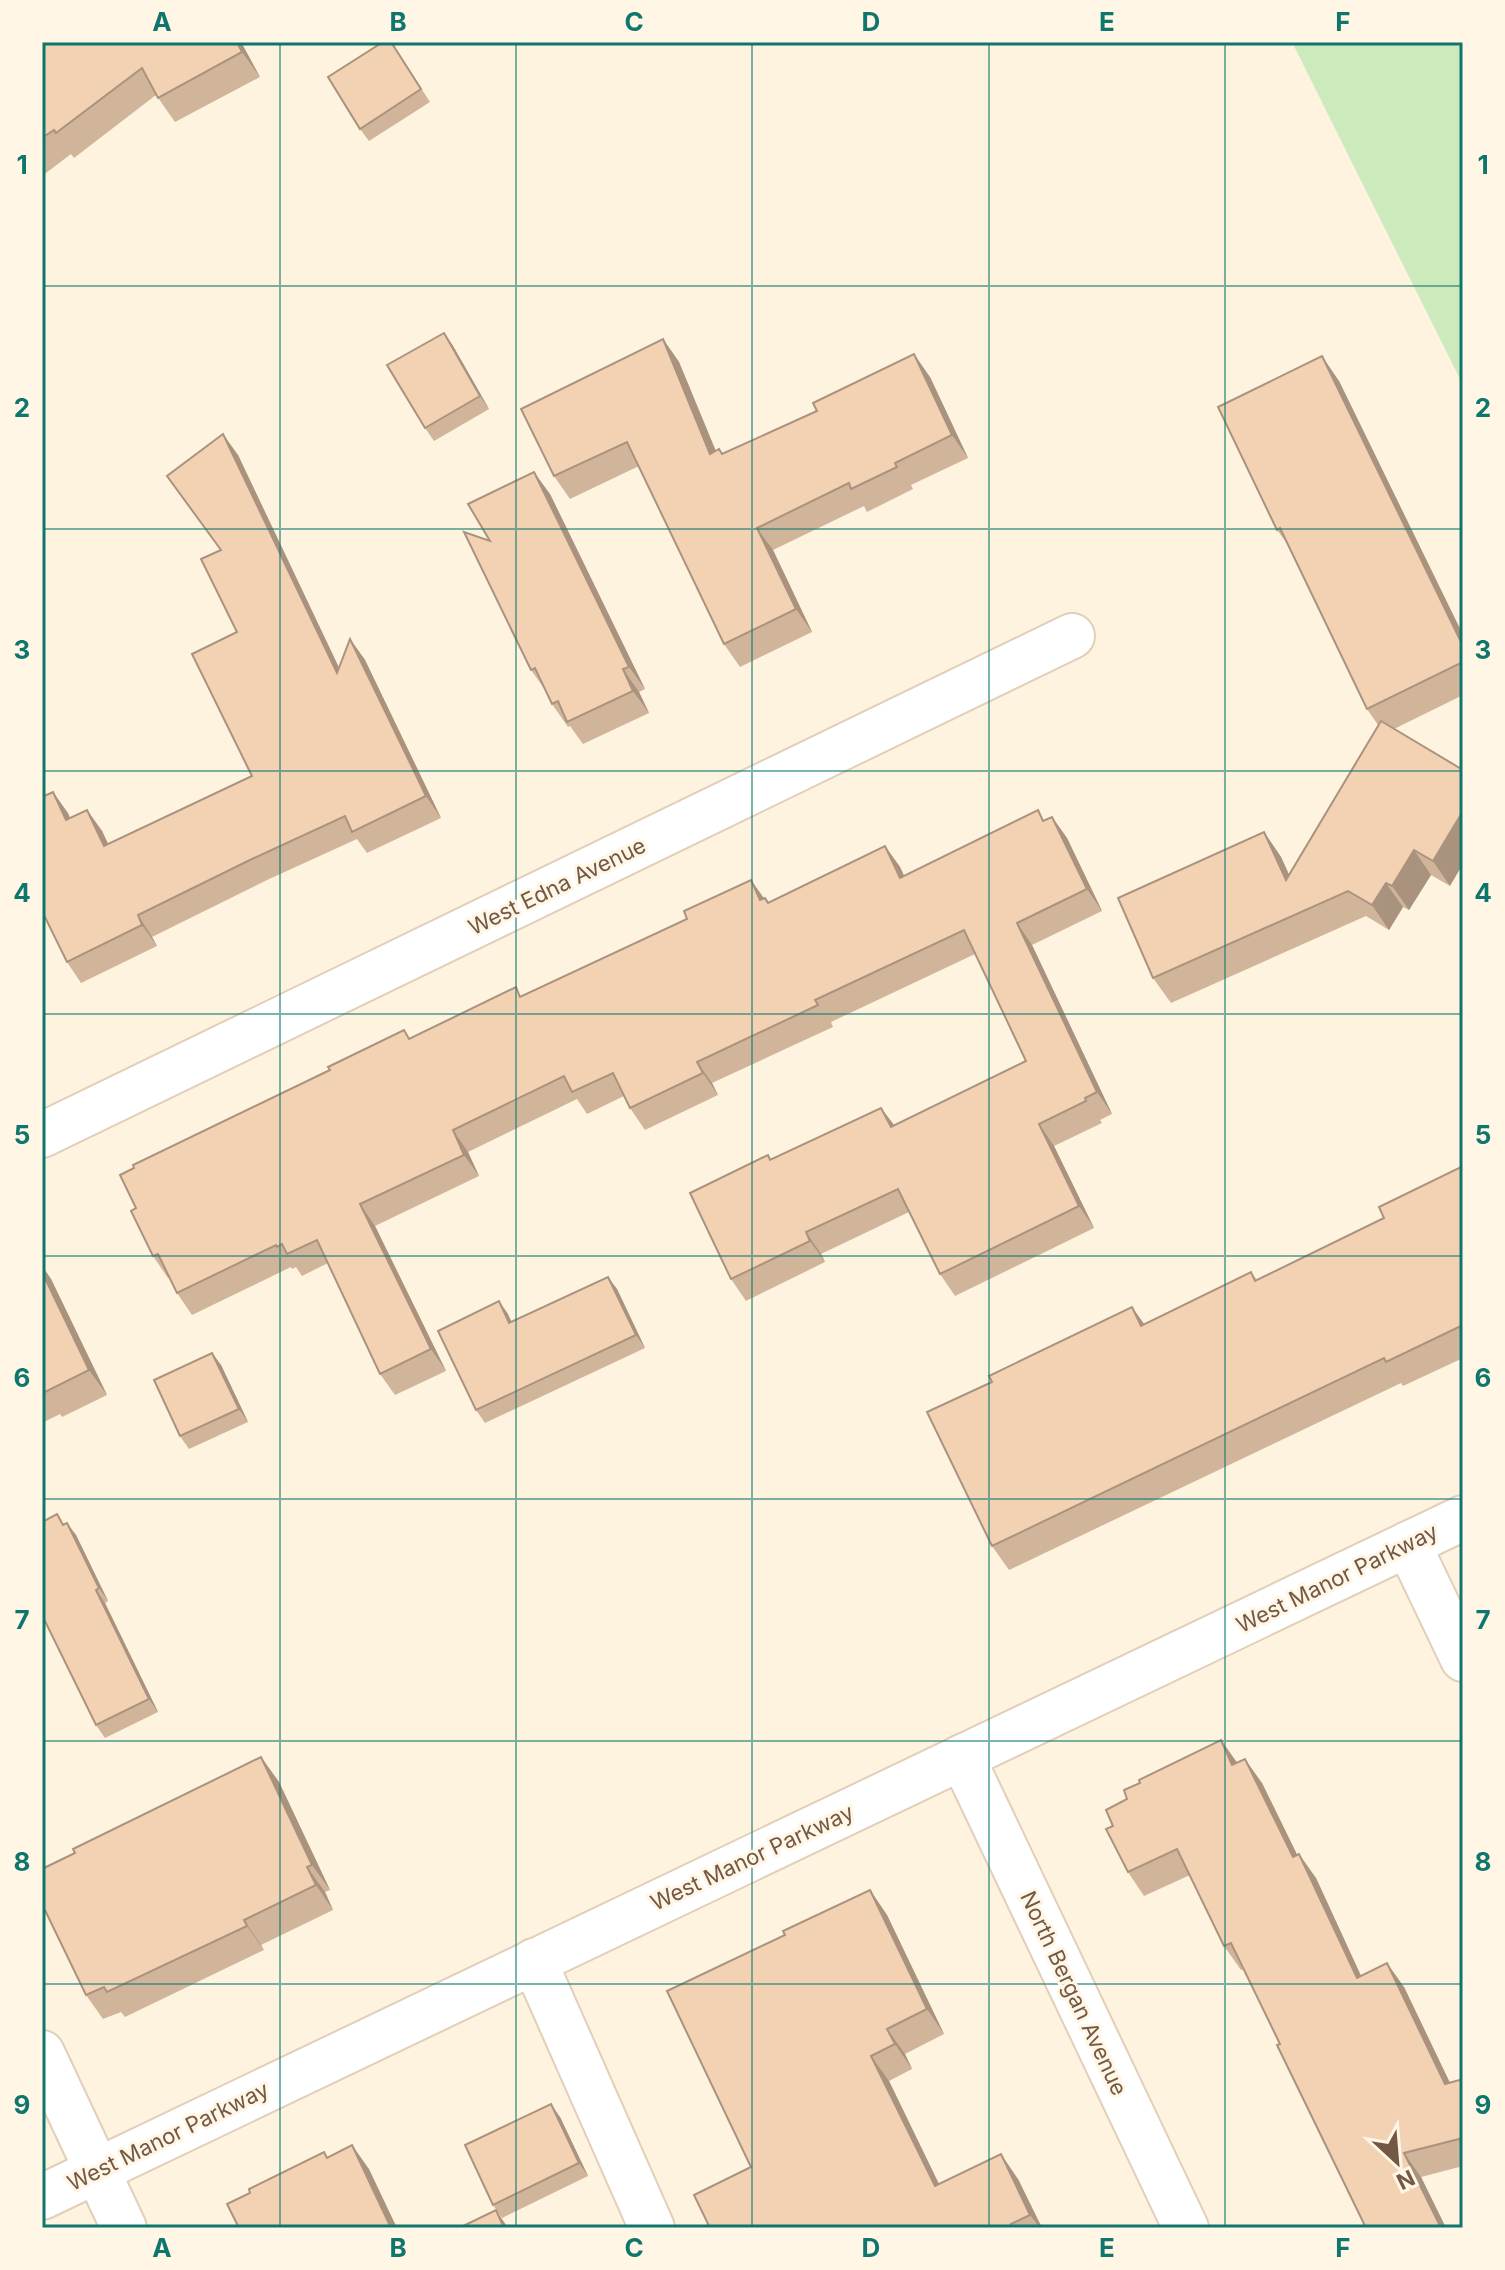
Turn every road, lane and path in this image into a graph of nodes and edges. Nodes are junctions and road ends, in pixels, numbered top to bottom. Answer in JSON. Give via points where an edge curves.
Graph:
{"nodes":[{"id":1,"x":1072,"y":636,"type":"dead end"},
{"id":2,"x":42,"y":1135,"type":"edge"},
{"id":3,"x":1463,"y":1518,"type":"edge"},
{"id":4,"x":1408,"y":1544,"type":"junction"},
{"id":5,"x":1463,"y":1659,"type":"edge"},
{"id":6,"x":962,"y":1757,"type":"junction"},
{"id":7,"x":534,"y":1961,"type":"junction"},
{"id":8,"x":42,"y":2053,"type":"edge"},
{"id":9,"x":97,"y":2169,"type":"junction"},
{"id":10,"x":42,"y":2197,"type":"edge"},
{"id":11,"x":124,"y":2228,"type":"edge"},
{"id":12,"x":652,"y":2228,"type":"edge"},
{"id":13,"x":1186,"y":2228,"type":"edge"}],
"edges":[{"from":1,"to":2,"type":"street","name":"West Edna Avenue"},
{"from":3,"to":4,"type":"street","name":"West Manor Parkway"},
{"from":4,"to":5,"type":"street"},
{"from":4,"to":6,"type":"street","name":"West Manor Parkway"},
{"from":6,"to":7,"type":"street","name":"West Manor Parkway"},
{"from":6,"to":13,"type":"street","name":"North Bergan Avenue"},
{"from":7,"to":9,"type":"street","name":"West Manor Parkway"},
{"from":7,"to":12,"type":"street"},
{"from":8,"to":9,"type":"street"},
{"from":9,"to":10,"type":"street","name":"West Manor Parkway"},
{"from":9,"to":11,"type":"street"}]}
